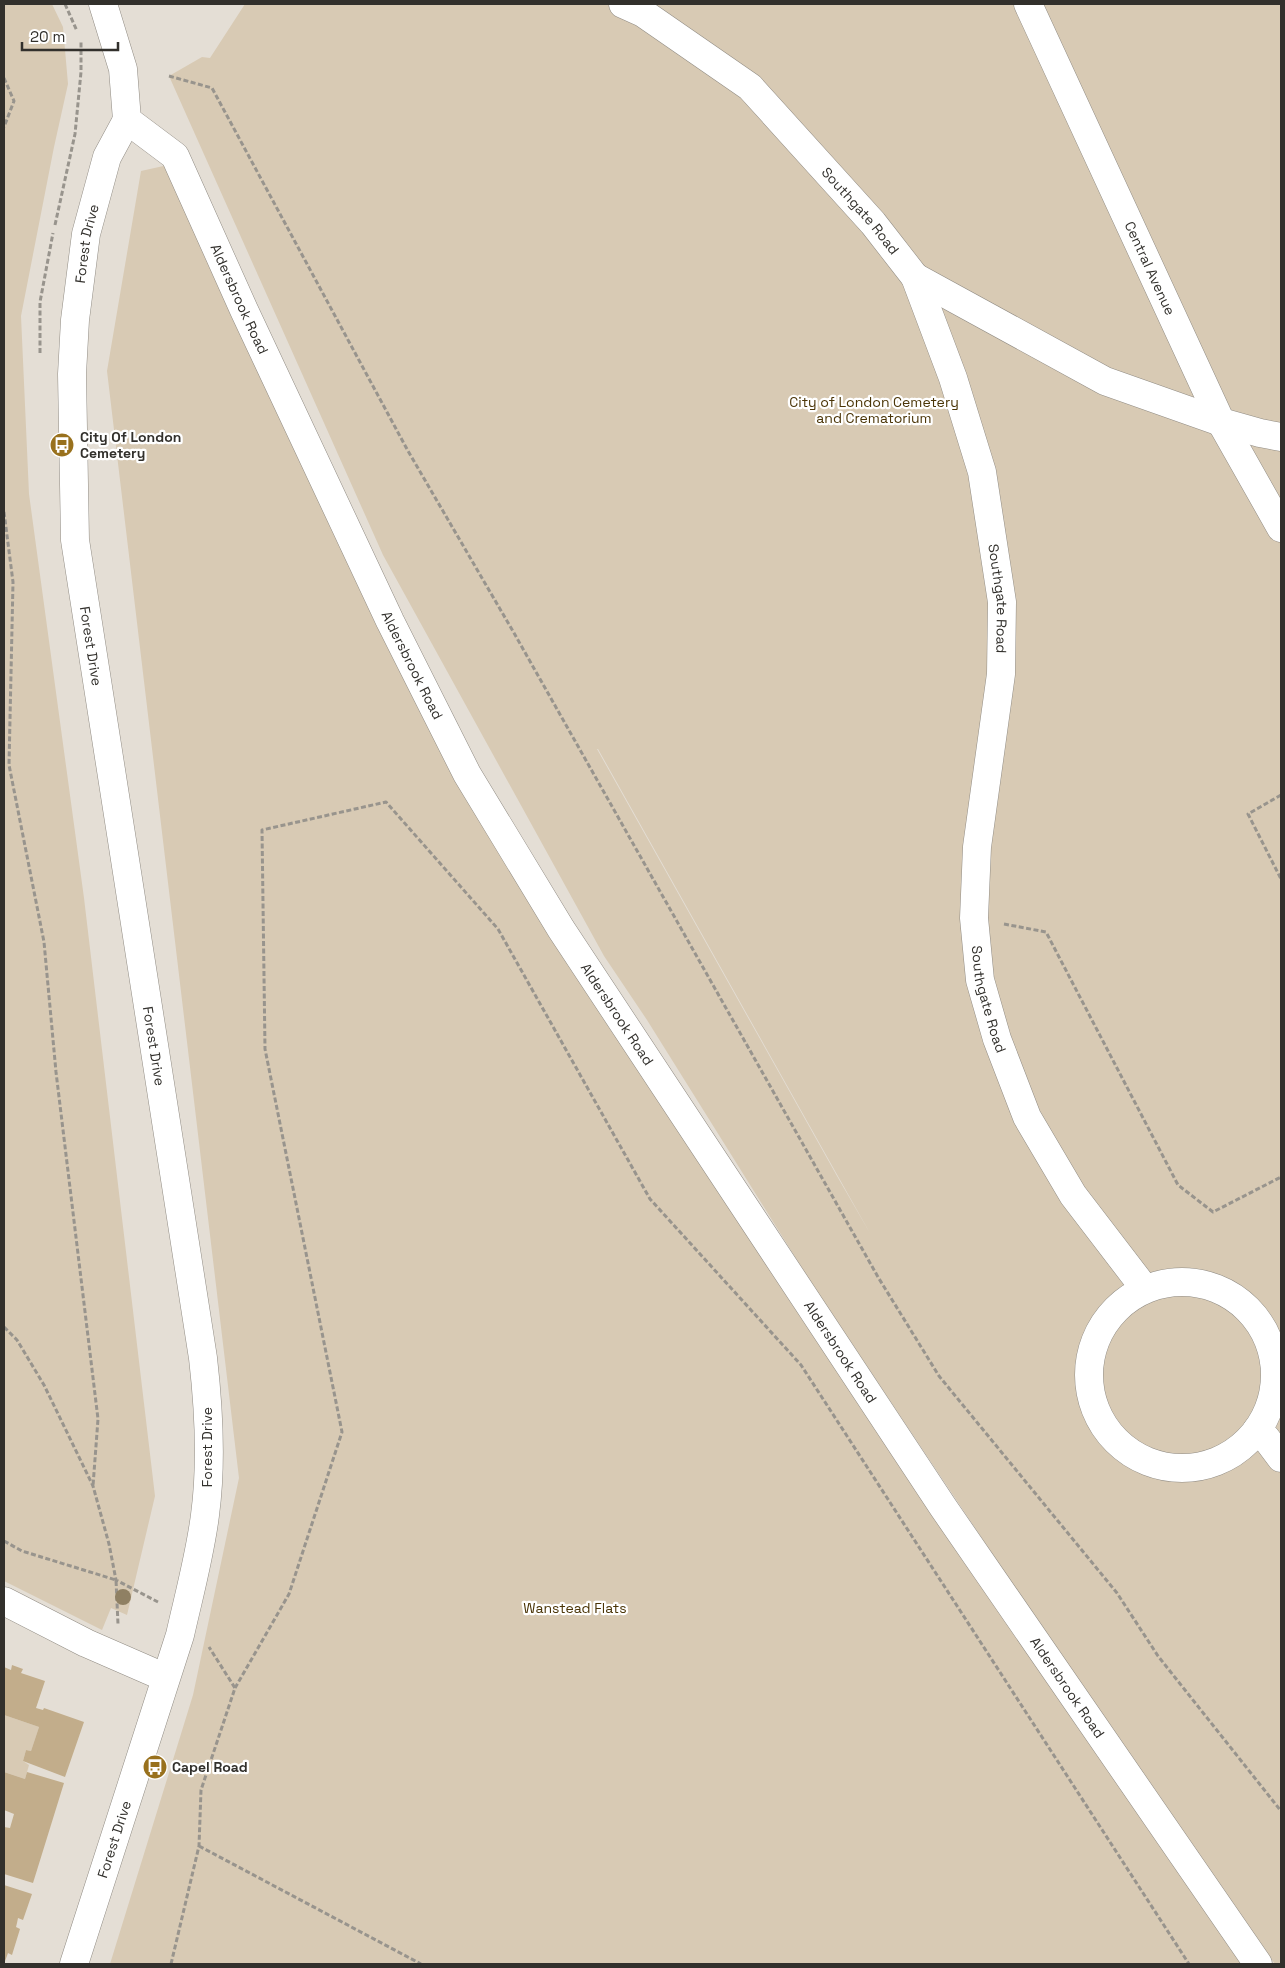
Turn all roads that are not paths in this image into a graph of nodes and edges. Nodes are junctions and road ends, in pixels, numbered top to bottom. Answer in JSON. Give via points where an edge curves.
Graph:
{"nodes":[{"id":1,"x":103,"y":4,"type":"edge"},
{"id":2,"x":623,"y":4,"type":"edge"},
{"id":3,"x":1028,"y":4,"type":"edge"},
{"id":4,"x":127,"y":120,"type":"junction"},
{"id":5,"x":914,"y":277,"type":"junction"},
{"id":6,"x":1221,"y":422,"type":"junction"},
{"id":7,"x":1281,"y":437,"type":"edge"},
{"id":8,"x":1281,"y":528,"type":"edge"},
{"id":9,"x":1145,"y":1289,"type":"junction"},
{"id":10,"x":1272,"y":1323,"type":"edge"},
{"id":11,"x":1278,"y":1377,"type":"edge"},
{"id":12,"x":1257,"y":1430,"type":"junction"},
{"id":13,"x":1281,"y":1458,"type":"edge"},
{"id":14,"x":4,"y":1601,"type":"edge"},
{"id":15,"x":164,"y":1677,"type":"junction"},
{"id":16,"x":74,"y":1964,"type":"edge"},
{"id":17,"x":1258,"y":1964,"type":"edge"}],
"edges":[{"from":1,"to":4,"type":"main road","via":[[123,69]]},
{"from":2,"to":5,"type":"main road","name":"Southgate Road","via":[[643,13],[750,88],[873,222]]},
{"from":3,"to":6,"type":"main road","name":"Central Avenue"},
{"from":4,"to":15,"type":"main road","name":"Forest Drive","via":[[107,156],[86,234],[74,320],[75,540],[208,1398],[209,1471],[205,1515],[180,1634]]},
{"from":4,"to":17,"type":"main road","name":"Aldersbrook Road","via":[[175,156],[390,621],[466,774],[556,921],[943,1507]]},
{"from":5,"to":6,"type":"main road","via":[[1105,381]]},
{"from":5,"to":9,"type":"main road","name":"Southgate Road","via":[[953,378],[982,472],[1002,602],[1001,674],[977,847],[974,918],[980,980],[997,1039],[1027,1117],[1073,1195]]},
{"from":6,"to":7,"type":"main road"},
{"from":6,"to":8,"type":"main road","name":"Central Avenue"},
{"from":9,"to":10,"type":"main road","via":[[1171,1282],[1198,1283],[1224,1292]]},
{"from":9,"to":12,"type":"main road","via":[[1121,1304],[1102,1326],[1091,1352],[1089,1380],[1095,1408],[1109,1433],[1138,1456],[1156,1464],[1184,1468],[1212,1463],[1237,1450]]},
{"from":10,"to":11,"type":"main road","via":[[1270,1344]]},
{"from":11,"to":12,"type":"main road","via":[[1267,1414]]},
{"from":12,"to":13,"type":"main road"},
{"from":14,"to":15,"type":"main road","via":[[86,1643]]},
{"from":15,"to":16,"type":"main road","name":"Forest Drive"}]}
